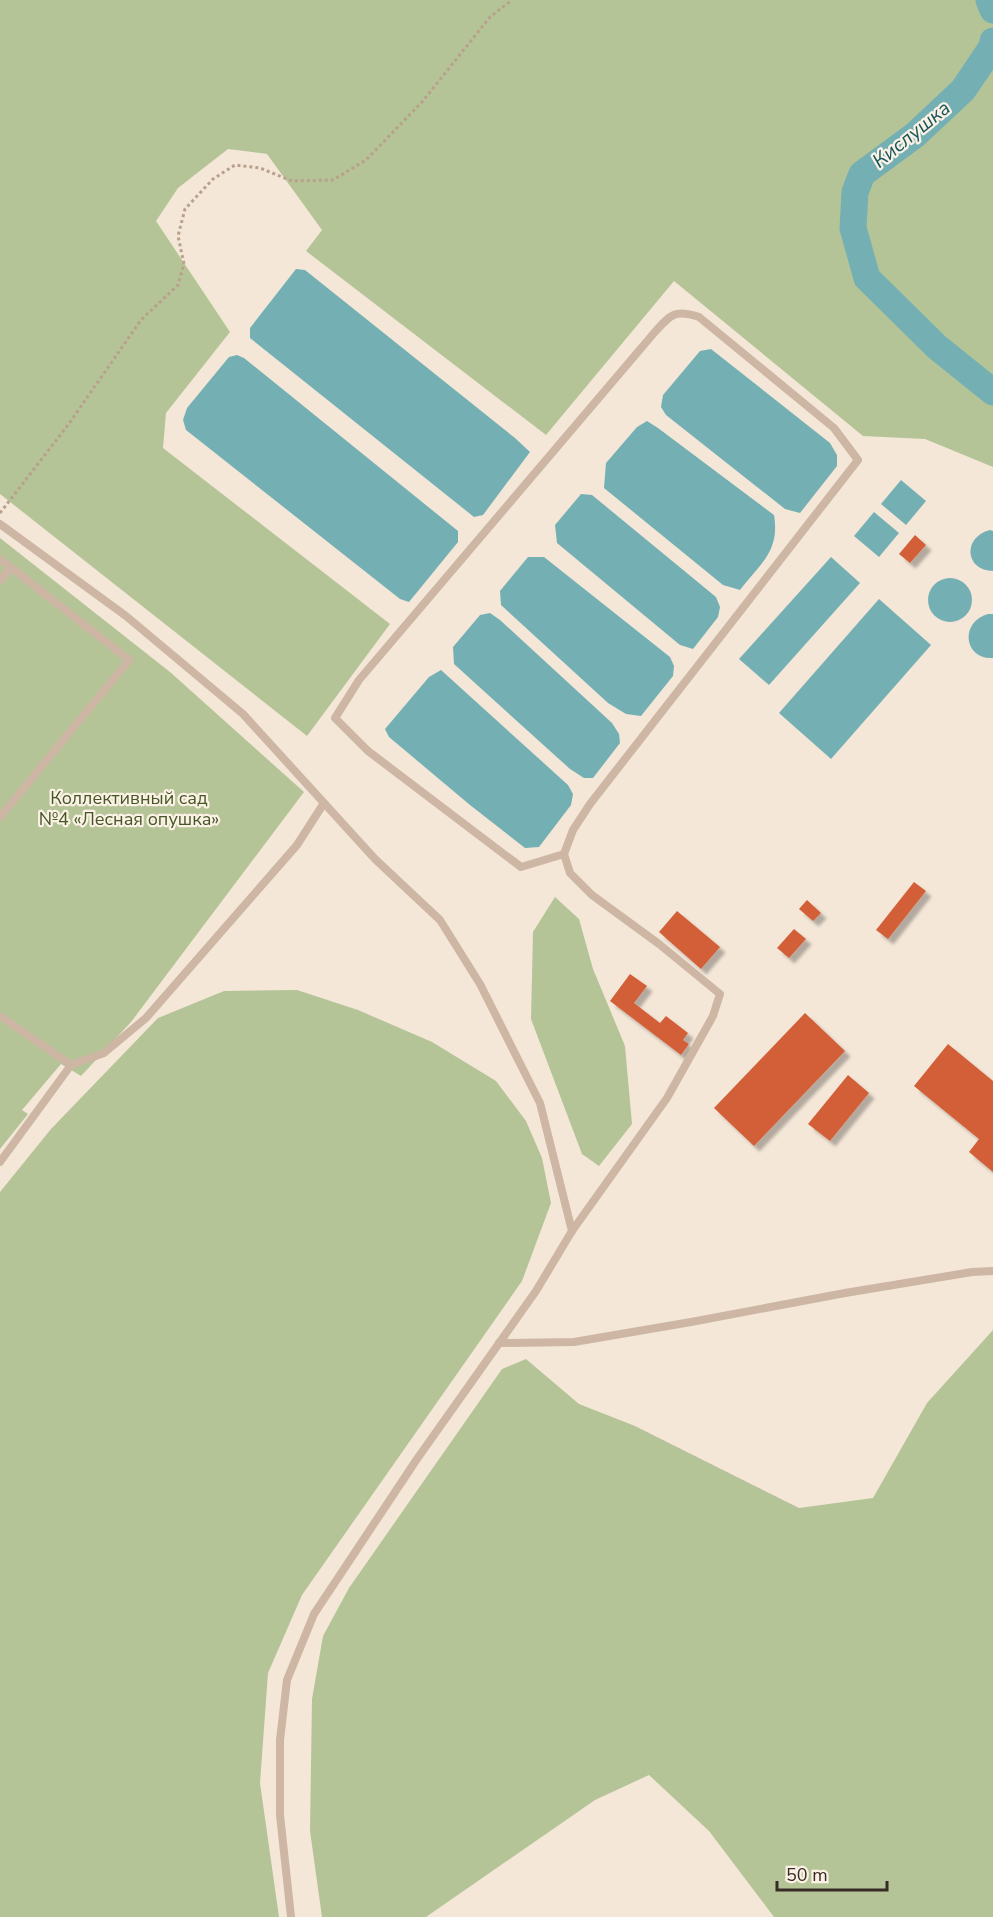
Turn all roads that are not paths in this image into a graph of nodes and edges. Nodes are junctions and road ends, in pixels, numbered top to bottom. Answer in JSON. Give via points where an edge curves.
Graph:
{"nodes":[{"id":1,"x":0,"y":524,"type":"edge"},
{"id":2,"x":0,"y":559,"type":"edge"},
{"id":3,"x":11,"y":567,"type":"junction"},
{"id":4,"x":0,"y":581,"type":"edge"},
{"id":5,"x":324,"y":803,"type":"junction"},
{"id":6,"x":0,"y":817,"type":"edge"},
{"id":7,"x":564,"y":854,"type":"junction"},
{"id":8,"x":0,"y":1016,"type":"edge"},
{"id":9,"x":71,"y":1065,"type":"junction"},
{"id":10,"x":0,"y":1162,"type":"edge"},
{"id":11,"x":572,"y":1232,"type":"junction"},
{"id":12,"x":993,"y":1271,"type":"edge"},
{"id":13,"x":499,"y":1343,"type":"junction"},
{"id":14,"x":291,"y":1917,"type":"edge"}],
"edges":[{"from":1,"to":5,"type":"lane","via":[[126,616],[243,714]]},
{"from":2,"to":3,"type":"lane"},
{"from":3,"to":4,"type":"lane"},
{"from":3,"to":6,"type":"lane","via":[[129,660]]},
{"from":5,"to":9,"type":"lane","via":[[297,845],[146,1018],[104,1053]]},
{"from":5,"to":11,"type":"lane","via":[[440,920],[480,984],[540,1103]]},
{"from":7,"to":7,"type":"lane","via":[[573,830],[590,804],[858,460],[834,428],[699,316],[683,311],[669,316],[654,333],[359,680],[335,718],[368,751],[520,867]]},
{"from":7,"to":11,"type":"lane","via":[[570,873],[592,895],[720,994],[713,1016],[667,1098]]},
{"from":8,"to":9,"type":"lane"},
{"from":9,"to":10,"type":"lane"},
{"from":11,"to":13,"type":"lane"},
{"from":12,"to":13,"type":"lane","via":[[845,1293],[574,1342]]},
{"from":13,"to":14,"type":"lane","via":[[314,1614],[287,1680],[280,1740],[280,1815]]}]}
